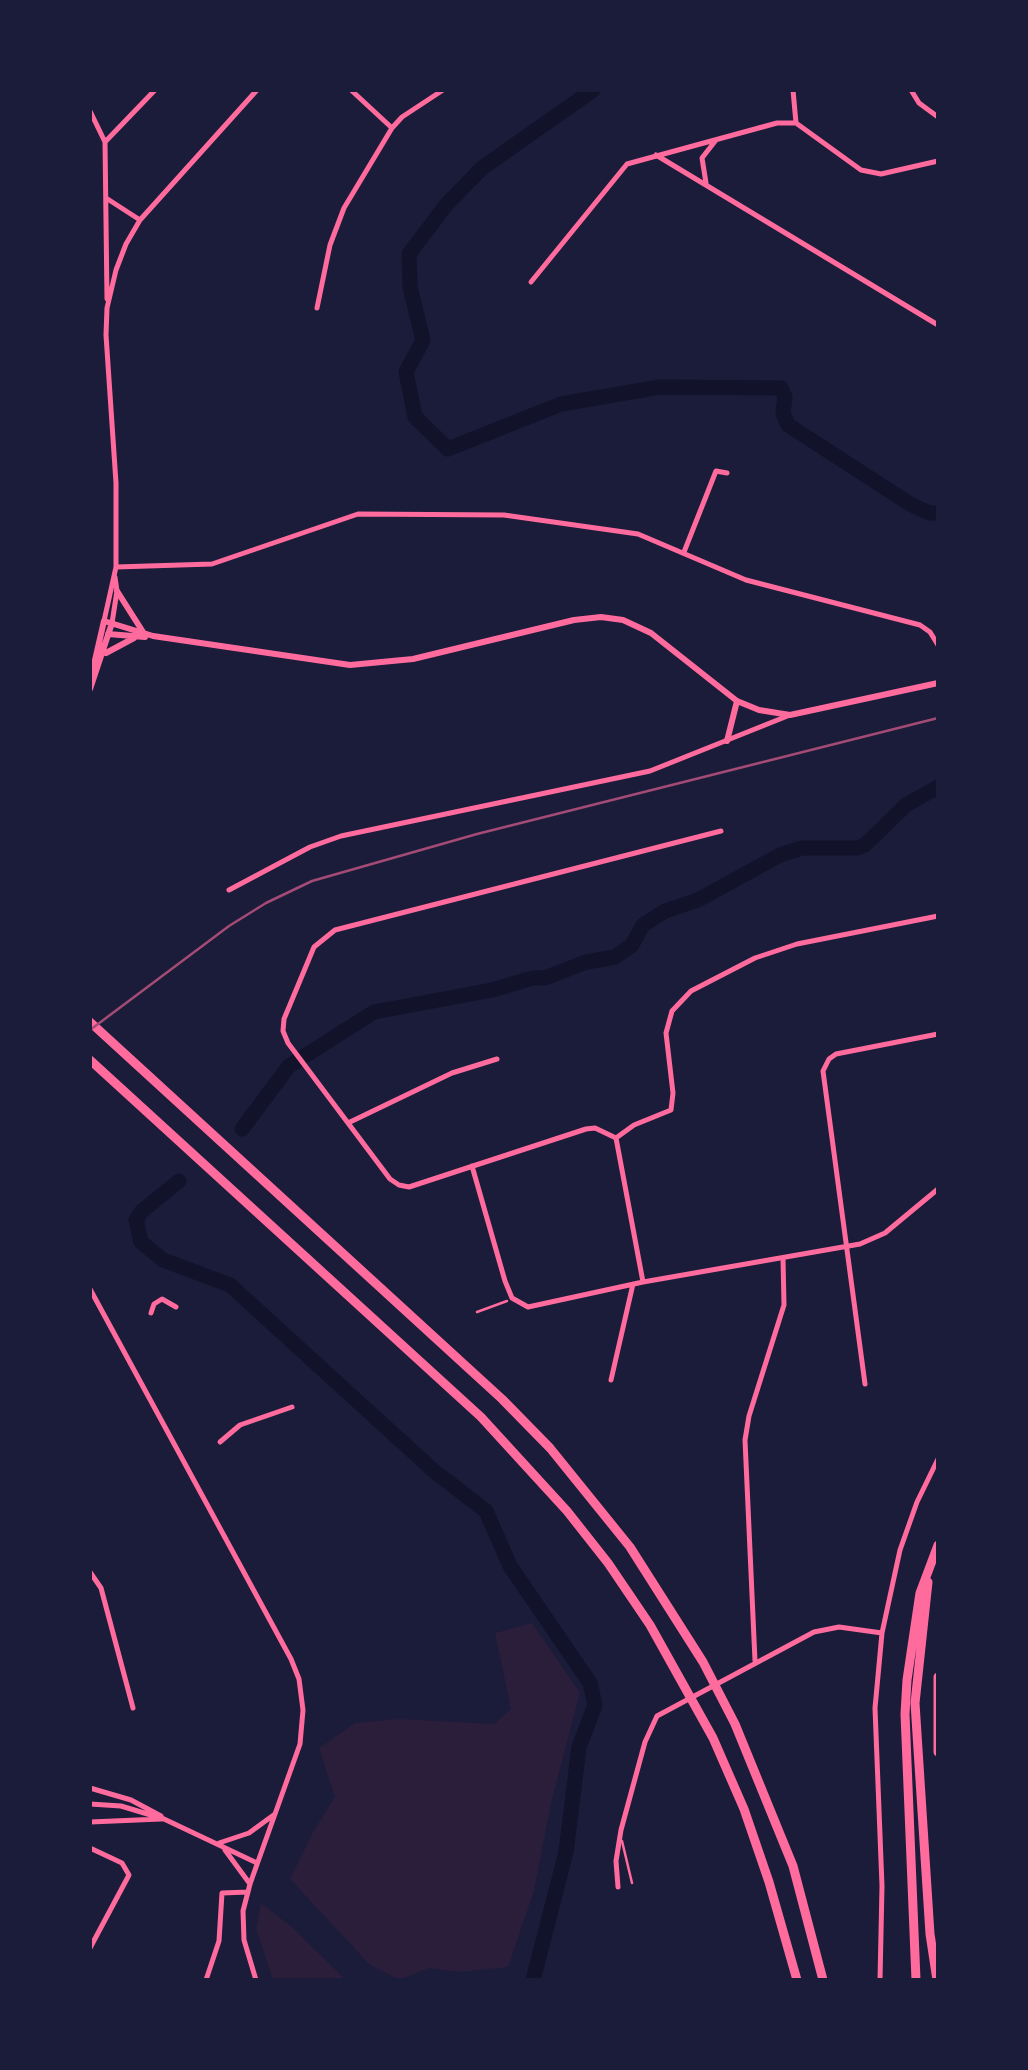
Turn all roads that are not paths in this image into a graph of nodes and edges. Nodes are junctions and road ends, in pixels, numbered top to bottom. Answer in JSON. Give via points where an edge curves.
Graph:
{"nodes":[{"id":1,"x":154,"y":90,"type":"edge"},
{"id":2,"x":258,"y":90,"type":"edge"},
{"id":3,"x":352,"y":90,"type":"edge"},
{"id":4,"x":444,"y":90,"type":"edge"},
{"id":5,"x":793,"y":90,"type":"edge"},
{"id":6,"x":911,"y":90,"type":"edge"},
{"id":7,"x":90,"y":111,"type":"edge"},
{"id":8,"x":938,"y":117,"type":"edge"},
{"id":9,"x":796,"y":124,"type":"junction"},
{"id":10,"x":392,"y":128,"type":"junction"},
{"id":11,"x":719,"y":138,"type":"junction"},
{"id":12,"x":105,"y":142,"type":"junction"},
{"id":13,"x":656,"y":155,"type":"junction"},
{"id":14,"x":938,"y":161,"type":"edge"},
{"id":15,"x":706,"y":184,"type":"junction"},
{"id":16,"x":106,"y":198,"type":"junction"},
{"id":17,"x":140,"y":220,"type":"junction"},
{"id":18,"x":531,"y":282,"type":"dead end"},
{"id":19,"x":106,"y":308,"type":"junction"},
{"id":20,"x":317,"y":308,"type":"dead end"},
{"id":21,"x":938,"y":325,"type":"edge"},
{"id":22,"x":727,"y":472,"type":"dead end"},
{"id":23,"x":684,"y":552,"type":"junction"},
{"id":24,"x":115,"y":571,"type":"junction"},
{"id":25,"x":117,"y":591,"type":"junction"},
{"id":26,"x":108,"y":622,"type":"junction"},
{"id":27,"x":106,"y":634,"type":"junction"},
{"id":28,"x":146,"y":636,"type":"junction"},
{"id":29,"x":938,"y":645,"type":"edge"},
{"id":30,"x":104,"y":655,"type":"junction"},
{"id":31,"x":90,"y":682,"type":"edge"},
{"id":32,"x":938,"y":683,"type":"edge"},
{"id":33,"x":90,"y":690,"type":"edge"},
{"id":34,"x":737,"y":700,"type":"junction"},
{"id":35,"x":790,"y":715,"type":"junction"},
{"id":36,"x":727,"y":741,"type":"junction"},
{"id":37,"x":722,"y":831,"type":"dead end"},
{"id":38,"x":228,"y":890,"type":"dead end"},
{"id":39,"x":938,"y":916,"type":"edge"},
{"id":40,"x":90,"y":1022,"type":"edge"},
{"id":41,"x":938,"y":1034,"type":"edge"},
{"id":42,"x":497,"y":1059,"type":"dead end"},
{"id":43,"x":90,"y":1060,"type":"edge"},
{"id":44,"x":348,"y":1124,"type":"junction"},
{"id":45,"x":616,"y":1138,"type":"junction"},
{"id":46,"x":472,"y":1166,"type":"junction"},
{"id":47,"x":938,"y":1189,"type":"edge"},
{"id":48,"x":848,"y":1246,"type":"junction"},
{"id":49,"x":783,"y":1258,"type":"junction"},
{"id":50,"x":643,"y":1282,"type":"junction"},
{"id":51,"x":633,"y":1284,"type":"junction"},
{"id":52,"x":90,"y":1288,"type":"edge"},
{"id":53,"x":176,"y":1308,"type":"dead end"},
{"id":54,"x":151,"y":1314,"type":"dead end"},
{"id":55,"x":611,"y":1380,"type":"dead end"},
{"id":56,"x":865,"y":1384,"type":"dead end"},
{"id":57,"x":292,"y":1408,"type":"dead end"},
{"id":58,"x":220,"y":1442,"type":"dead end"},
{"id":59,"x":938,"y":1459,"type":"edge"},
{"id":60,"x":938,"y":1545,"type":"edge"},
{"id":61,"x":930,"y":1569,"type":"junction"},
{"id":62,"x":90,"y":1572,"type":"edge"},
{"id":63,"x":882,"y":1633,"type":"junction"},
{"id":64,"x":755,"y":1661,"type":"junction"},
{"id":65,"x":938,"y":1677,"type":"edge"},
{"id":66,"x":134,"y":1708,"type":"dead end"},
{"id":67,"x":938,"y":1752,"type":"edge"},
{"id":68,"x":90,"y":1788,"type":"edge"},
{"id":69,"x":90,"y":1804,"type":"edge"},
{"id":70,"x":276,"y":1812,"type":"junction"},
{"id":71,"x":164,"y":1819,"type":"junction"},
{"id":72,"x":90,"y":1822,"type":"edge"},
{"id":73,"x":620,"y":1834,"type":"junction"},
{"id":74,"x":218,"y":1845,"type":"junction"},
{"id":75,"x":90,"y":1848,"type":"edge"},
{"id":76,"x":257,"y":1863,"type":"junction"},
{"id":77,"x":632,"y":1883,"type":"dead end"},
{"id":78,"x":618,"y":1887,"type":"dead end"},
{"id":79,"x":249,"y":1888,"type":"junction"},
{"id":80,"x":90,"y":1948,"type":"edge"},
{"id":81,"x":206,"y":1980,"type":"edge"},
{"id":82,"x":256,"y":1980,"type":"edge"},
{"id":83,"x":797,"y":1980,"type":"edge"},
{"id":84,"x":824,"y":1980,"type":"edge"},
{"id":85,"x":880,"y":1980,"type":"edge"},
{"id":86,"x":916,"y":1980,"type":"edge"},
{"id":87,"x":937,"y":1980,"type":"edge"}],
"edges":[{"from":1,"to":12,"type":"street"},
{"from":2,"to":17,"type":"street"},
{"from":3,"to":10,"type":"street"},
{"from":4,"to":10,"type":"street"},
{"from":5,"to":9,"type":"street"},
{"from":6,"to":8,"type":"street"},
{"from":7,"to":12,"type":"street"},
{"from":9,"to":11,"type":"street","via":[[778,122]]},
{"from":9,"to":14,"type":"street","via":[[869,172]]},
{"from":10,"to":20,"type":"street","via":[[338,223]]},
{"from":11,"to":13,"type":"street"},
{"from":11,"to":15,"type":"street","via":[[702,158]]},
{"from":12,"to":16,"type":"street"},
{"from":13,"to":15,"type":"street"},
{"from":13,"to":18,"type":"street","via":[[621,169]]},
{"from":15,"to":21,"type":"street"},
{"from":16,"to":17,"type":"street"},
{"from":16,"to":19,"type":"street"},
{"from":17,"to":19,"type":"street"},
{"from":19,"to":24,"type":"street"},
{"from":22,"to":23,"type":"street","via":[[716,471]]},
{"from":23,"to":24,"type":"street","via":[[618,529],[526,517],[358,514],[212,564]]},
{"from":23,"to":29,"type":"street","via":[[761,585],[920,626]]},
{"from":24,"to":25,"type":"street"},
{"from":24,"to":26,"type":"street"},
{"from":25,"to":26,"type":"street"},
{"from":25,"to":28,"type":"main road"},
{"from":26,"to":27,"type":"main road"},
{"from":26,"to":28,"type":"main road"},
{"from":27,"to":28,"type":"main road"},
{"from":27,"to":30,"type":"main road"},
{"from":27,"to":31,"type":"main road"},
{"from":28,"to":30,"type":"main road"},
{"from":28,"to":34,"type":"main road","via":[[350,665],[413,659],[580,619],[614,619],[651,633]]},
{"from":30,"to":33,"type":"main road"},
{"from":32,"to":35,"type":"main road"},
{"from":34,"to":35,"type":"main road"},
{"from":34,"to":36,"type":"main road"},
{"from":35,"to":36,"type":"street"},
{"from":36,"to":38,"type":"street","via":[[650,772],[340,836]]},
{"from":37,"to":44,"type":"street","via":[[335,930],[314,947],[283,1032]]},
{"from":39,"to":45,"type":"street","via":[[798,944],[706,981],[680,1000],[666,1033],[674,1105]]},
{"from":40,"to":84,"type":"highway","via":[[502,1398],[630,1546],[703,1662],[749,1755],[793,1866]]},
{"from":41,"to":48,"type":"street","via":[[836,1054],[825,1064]]},
{"from":42,"to":44,"type":"street"},
{"from":43,"to":83,"type":"highway","via":[[481,1417],[608,1563],[713,1738],[744,1809]]},
{"from":44,"to":46,"type":"street","via":[[400,1185]]},
{"from":45,"to":46,"type":"street","via":[[595,1128]]},
{"from":45,"to":50,"type":"street"},
{"from":46,"to":51,"type":"street","via":[[519,1304],[538,1306]]},
{"from":47,"to":48,"type":"street","via":[[876,1238]]},
{"from":48,"to":49,"type":"street"},
{"from":48,"to":56,"type":"street"},
{"from":49,"to":50,"type":"street"},
{"from":49,"to":64,"type":"street","via":[[784,1305],[746,1433]]},
{"from":50,"to":51,"type":"street"},
{"from":51,"to":55,"type":"street"},
{"from":52,"to":70,"type":"street","via":[[299,1679],[304,1725]]},
{"from":53,"to":54,"type":"street","via":[[162,1299]]},
{"from":57,"to":58,"type":"street","via":[[240,1425]]},
{"from":59,"to":63,"type":"street","via":[[900,1550]]},
{"from":60,"to":61,"type":"highway"},
{"from":61,"to":86,"type":"highway","via":[[913,1624],[905,1714]]},
{"from":61,"to":87,"type":"highway","via":[[916,1703]]},
{"from":62,"to":66,"type":"street","via":[[101,1588]]},
{"from":63,"to":64,"type":"street","via":[[826,1628]]},
{"from":63,"to":85,"type":"street","via":[[875,1708]]},
{"from":64,"to":73,"type":"street","via":[[654,1720]]},
{"from":65,"to":67,"type":"highway"},
{"from":68,"to":71,"type":"street"},
{"from":69,"to":71,"type":"street"},
{"from":70,"to":74,"type":"street","via":[[249,1834]]},
{"from":70,"to":76,"type":"street"},
{"from":71,"to":72,"type":"street"},
{"from":71,"to":74,"type":"street"},
{"from":73,"to":77,"type":"lane"},
{"from":73,"to":78,"type":"street"},
{"from":74,"to":76,"type":"street"},
{"from":74,"to":79,"type":"street"},
{"from":75,"to":80,"type":"street","via":[[122,1862],[129,1874]]},
{"from":76,"to":79,"type":"street"},
{"from":79,"to":81,"type":"street","via":[[222,1893]]},
{"from":79,"to":82,"type":"street","via":[[244,1940]]}]}
